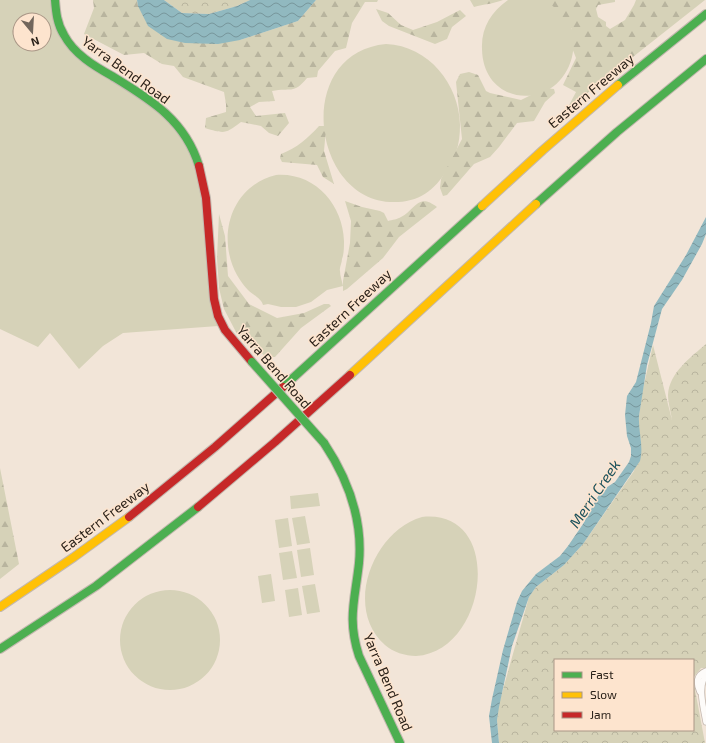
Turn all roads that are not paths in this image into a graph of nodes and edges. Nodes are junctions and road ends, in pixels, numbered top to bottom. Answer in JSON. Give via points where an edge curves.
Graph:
{"nodes":[{"id":1,"x":55,"y":0,"type":"edge"},
{"id":2,"x":706,"y":14,"type":"edge"},
{"id":3,"x":706,"y":59,"type":"edge"},
{"id":4,"x":0,"y":607,"type":"edge"},
{"id":5,"x":0,"y":649,"type":"edge"},
{"id":6,"x":706,"y":671,"type":"edge"},
{"id":7,"x":703,"y":676,"type":"edge"},
{"id":8,"x":706,"y":722,"type":"edge"},
{"id":9,"x":400,"y":743,"type":"edge"}],
"edges":[{"from":1,"to":9,"type":"main road","name":"Yarra Bend Road","bridge":true,"via":[[59,25],[70,45],[85,58],[149,99],[178,127],[193,151],[205,186],[214,299],[225,330],[324,443],[335,459],[353,501],[358,522],[359,561],[351,618],[354,641]]},
{"from":2,"to":4,"type":"main road","name":"Eastern Freeway","via":[[568,127],[313,360],[193,465],[88,547]]},
{"from":3,"to":5,"type":"main road","via":[[550,191],[222,488],[111,574]]},
{"from":6,"to":7,"type":"street"},
{"from":7,"to":8,"type":"street","via":[[697,682],[702,695]]}]}
